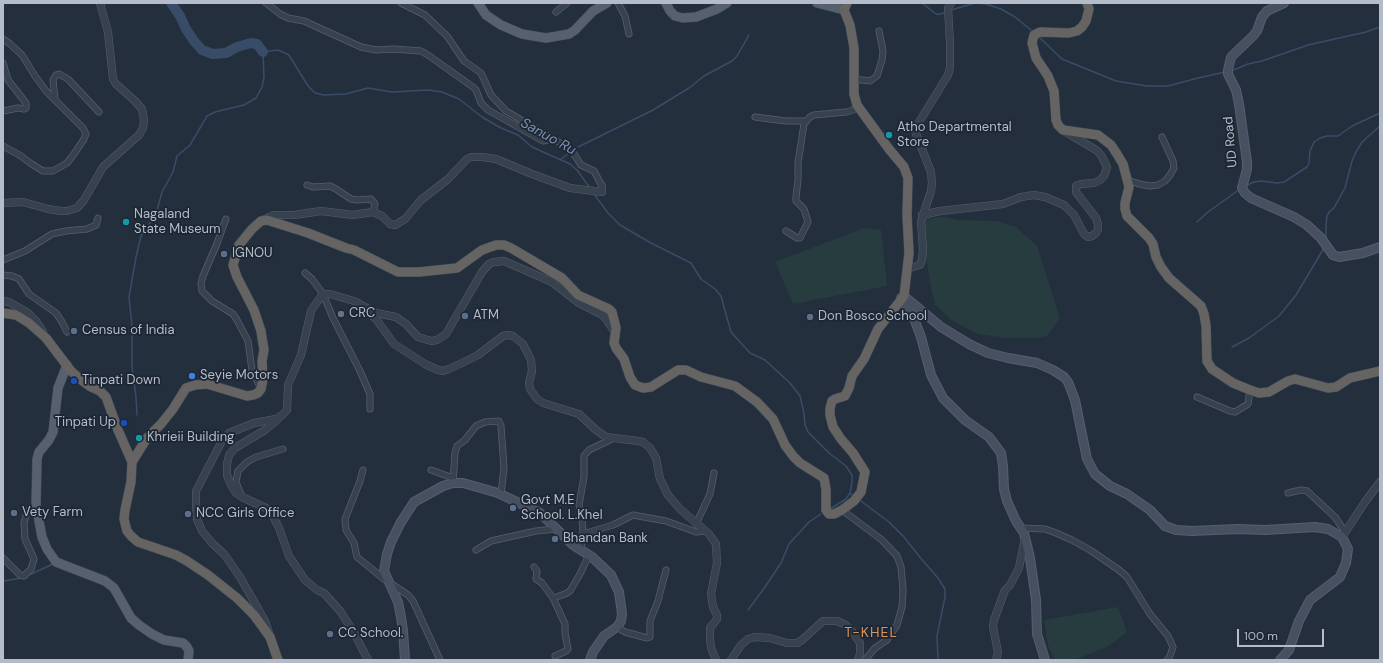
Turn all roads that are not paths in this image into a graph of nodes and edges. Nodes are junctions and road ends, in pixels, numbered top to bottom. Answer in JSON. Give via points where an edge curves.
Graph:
{"nodes":[{"id":1,"x":100,"y":3,"type":"edge"},
{"id":2,"x":266,"y":3,"type":"edge"},
{"id":3,"x":401,"y":3,"type":"edge"},
{"id":4,"x":478,"y":3,"type":"edge"},
{"id":5,"x":567,"y":3,"type":"edge"},
{"id":6,"x":607,"y":3,"type":"edge"},
{"id":7,"x":618,"y":3,"type":"edge"},
{"id":8,"x":666,"y":3,"type":"edge"},
{"id":9,"x":728,"y":3,"type":"edge"},
{"id":10,"x":816,"y":3,"type":"edge"},
{"id":11,"x":951,"y":3,"type":"edge"},
{"id":12,"x":1088,"y":3,"type":"edge"},
{"id":13,"x":1284,"y":3,"type":"edge"},
{"id":14,"x":843,"y":6,"type":"edge"},
{"id":15,"x":556,"y":12,"type":"dead end"},
{"id":16,"x":880,"y":31,"type":"dead end"},
{"id":17,"x":629,"y":34,"type":"dead end"},
{"id":18,"x":3,"y":39,"type":"edge"},
{"id":19,"x":3,"y":63,"type":"edge"},
{"id":20,"x":854,"y":79,"type":"junction"},
{"id":21,"x":55,"y":99,"type":"junction"},
{"id":22,"x":857,"y":105,"type":"junction"},
{"id":23,"x":3,"y":111,"type":"edge"},
{"id":24,"x":99,"y":112,"type":"dead end"},
{"id":25,"x":755,"y":117,"type":"dead end"},
{"id":26,"x":806,"y":121,"type":"junction"},
{"id":27,"x":1063,"y":130,"type":"junction"},
{"id":28,"x":549,"y":136,"type":"junction"},
{"id":29,"x":1162,"y":137,"type":"dead end"},
{"id":30,"x":3,"y":146,"type":"edge"},
{"id":31,"x":1128,"y":180,"type":"junction"},
{"id":32,"x":307,"y":185,"type":"dead end"},
{"id":33,"x":602,"y":186,"type":"joint"},
{"id":34,"x":3,"y":203,"type":"edge"},
{"id":35,"x":373,"y":212,"type":"junction"},
{"id":36,"x":922,"y":216,"type":"junction"},
{"id":37,"x":98,"y":218,"type":"dead end"},
{"id":38,"x":226,"y":219,"type":"dead end"},
{"id":39,"x":262,"y":221,"type":"junction"},
{"id":40,"x":786,"y":231,"type":"dead end"},
{"id":41,"x":1380,"y":247,"type":"edge"},
{"id":42,"x":3,"y":260,"type":"edge"},
{"id":43,"x":907,"y":269,"type":"junction"},
{"id":44,"x":305,"y":272,"type":"dead end"},
{"id":45,"x":3,"y":275,"type":"edge"},
{"id":46,"x":323,"y":294,"type":"junction"},
{"id":47,"x":902,"y":297,"type":"junction"},
{"id":48,"x":3,"y":301,"type":"edge"},
{"id":49,"x":360,"y":304,"type":"junction"},
{"id":50,"x":3,"y":313,"type":"edge"},
{"id":51,"x":67,"y":332,"type":"dead end"},
{"id":52,"x":615,"y":335,"type":"junction"},
{"id":53,"x":46,"y":338,"type":"junction"},
{"id":54,"x":67,"y":365,"type":"junction"},
{"id":55,"x":1380,"y":371,"type":"edge"},
{"id":56,"x":261,"y":390,"type":"junction"},
{"id":57,"x":1250,"y":390,"type":"junction"},
{"id":58,"x":1198,"y":397,"type":"dead end"},
{"id":59,"x":370,"y":409,"type":"dead end"},
{"id":60,"x":281,"y":416,"type":"junction"},
{"id":61,"x":615,"y":438,"type":"junction"},
{"id":62,"x":282,"y":449,"type":"dead end"},
{"id":63,"x":132,"y":462,"type":"junction"},
{"id":64,"x":363,"y":470,"type":"dead end"},
{"id":65,"x":431,"y":470,"type":"dead end"},
{"id":66,"x":714,"y":473,"type":"dead end"},
{"id":67,"x":453,"y":481,"type":"junction"},
{"id":68,"x":1380,"y":482,"type":"edge"},
{"id":69,"x":1288,"y":493,"type":"dead end"},
{"id":70,"x":501,"y":494,"type":"junction"},
{"id":71,"x":242,"y":497,"type":"junction"},
{"id":72,"x":36,"y":506,"type":"junction"},
{"id":73,"x":842,"y":510,"type":"junction"},
{"id":74,"x":696,"y":524,"type":"junction"},
{"id":75,"x":1021,"y":528,"type":"junction"},
{"id":76,"x":556,"y":529,"type":"junction"},
{"id":77,"x":705,"y":531,"type":"junction"},
{"id":78,"x":583,"y":534,"type":"junction"},
{"id":79,"x":1343,"y":534,"type":"junction"},
{"id":80,"x":1025,"y":538,"type":"junction"},
{"id":81,"x":476,"y":550,"type":"dead end"},
{"id":82,"x":581,"y":550,"type":"junction"},
{"id":83,"x":589,"y":555,"type":"junction"},
{"id":84,"x":3,"y":558,"type":"edge"},
{"id":85,"x":534,"y":567,"type":"dead end"},
{"id":86,"x":666,"y":570,"type":"dead end"},
{"id":87,"x":388,"y":581,"type":"junction"},
{"id":88,"x":553,"y":598,"type":"junction"},
{"id":89,"x":616,"y":628,"type":"junction"},
{"id":90,"x":270,"y":637,"type":"junction"},
{"id":91,"x":555,"y":656,"type":"dead end"},
{"id":92,"x":188,"y":660,"type":"edge"},
{"id":93,"x":278,"y":660,"type":"edge"},
{"id":94,"x":368,"y":660,"type":"edge"},
{"id":95,"x":404,"y":660,"type":"edge"},
{"id":96,"x":440,"y":660,"type":"edge"},
{"id":97,"x":590,"y":660,"type":"edge"},
{"id":98,"x":716,"y":660,"type":"edge"},
{"id":99,"x":731,"y":660,"type":"edge"},
{"id":100,"x":858,"y":660,"type":"edge"},
{"id":101,"x":865,"y":660,"type":"edge"},
{"id":102,"x":996,"y":660,"type":"edge"},
{"id":103,"x":1045,"y":660,"type":"edge"},
{"id":104,"x":1168,"y":660,"type":"edge"},
{"id":105,"x":1280,"y":660,"type":"edge"}],
"edges":[{"from":1,"to":34,"type":"street","via":[[108,32],[113,79],[142,109],[143,128],[139,135],[103,167],[77,208],[61,211],[22,202]]},
{"from":2,"to":28,"type":"street","via":[[288,18],[304,21],[361,47],[421,52],[428,55],[473,87],[481,103],[488,110],[543,141],[549,140]]},
{"from":3,"to":28,"type":"street","via":[[425,15],[447,36],[464,61],[481,73],[491,95],[506,111]]},
{"from":4,"to":6,"type":"main road","via":[[486,15],[501,25],[522,34],[546,38],[569,34],[593,11]]},
{"from":5,"to":15,"type":"street"},
{"from":7,"to":17,"type":"street","via":[[625,16]]},
{"from":8,"to":9,"type":"main road","via":[[675,16],[683,18],[709,13]]},
{"from":10,"to":14,"type":"main road"},
{"from":11,"to":36,"type":"street","via":[[948,8],[950,68],[915,131],[931,172],[932,183]]},
{"from":12,"to":27,"type":"highway","via":[[1086,20],[1077,31],[1040,32],[1034,35],[1032,43],[1036,58],[1054,91],[1056,120]]},
{"from":13,"to":41,"type":"main road","name":"UD Road","via":[[1264,14],[1256,31],[1231,56],[1228,70],[1238,95],[1246,148],[1247,168],[1242,188],[1252,198],[1307,225],[1321,238],[1333,255],[1339,257],[1363,253]]},
{"from":14,"to":20,"type":"highway","via":[[854,48]]},
{"from":16,"to":20,"type":"street","via":[[883,51],[877,76],[870,81]]},
{"from":18,"to":21,"type":"street","via":[[22,55],[46,91]]},
{"from":19,"to":23,"type":"street","via":[[8,80],[26,103],[24,109]]},
{"from":20,"to":22,"type":"highway"},
{"from":21,"to":24,"type":"street","via":[[53,80],[59,74],[68,79]]},
{"from":21,"to":30,"type":"street","via":[[86,134],[67,163],[53,171],[43,171]]},
{"from":22,"to":26,"type":"street","via":[[853,110],[819,114]]},
{"from":22,"to":43,"type":"highway","via":[[904,167],[908,178]]},
{"from":25,"to":26,"type":"street"},
{"from":26,"to":40,"type":"street","via":[[798,163],[796,201],[804,209],[808,222],[800,238]]},
{"from":27,"to":31,"type":"highway","via":[[1098,135],[1112,145]]},
{"from":27,"to":36,"type":"street","via":[[1096,150],[1106,168],[1100,180],[1076,186],[1076,192],[1098,224],[1096,233],[1092,236],[1084,234],[1074,215],[1064,205],[1034,195],[1003,204],[940,211]]},
{"from":28,"to":33,"type":"street","via":[[572,151],[579,163],[594,171]]},
{"from":29,"to":31,"type":"street","via":[[1173,160],[1174,168],[1170,175],[1158,185],[1150,186]]},
{"from":31,"to":57,"type":"highway","via":[[1125,209],[1128,216],[1153,244],[1156,257],[1169,278],[1201,306],[1206,326],[1207,361],[1212,369],[1223,377]]},
{"from":32,"to":35,"type":"street","via":[[330,186],[351,199],[371,199],[375,204]]},
{"from":33,"to":35,"type":"street","via":[[602,192],[570,188],[496,159],[471,157],[448,180],[421,200],[400,223],[390,224]]},
{"from":35,"to":39,"type":"street","via":[[353,215],[321,211],[274,215]]},
{"from":36,"to":43,"type":"street","via":[[922,260],[920,265]]},
{"from":37,"to":42,"type":"street","via":[[94,226],[52,234],[25,251]]},
{"from":38,"to":56,"type":"street","via":[[203,276],[202,291],[212,301],[233,314],[237,320],[248,341],[252,370]]},
{"from":39,"to":52,"type":"highway","via":[[268,220],[354,250],[398,272],[457,268],[482,250],[504,245],[562,278],[578,294],[609,309],[616,328]]},
{"from":39,"to":56,"type":"highway","via":[[240,245],[234,265],[261,331],[264,350]]},
{"from":43,"to":47,"type":"highway"},
{"from":44,"to":46,"type":"street"},
{"from":45,"to":51,"type":"street","via":[[18,279],[30,294],[56,313]]},
{"from":46,"to":49,"type":"street"},
{"from":46,"to":59,"type":"street","via":[[370,394]]},
{"from":46,"to":60,"type":"street","via":[[311,311],[307,336],[288,385],[286,410]]},
{"from":47,"to":73,"type":"highway","via":[[878,329],[864,359],[852,376],[845,396],[832,401],[830,408],[833,427],[865,472],[861,492]]},
{"from":47,"to":75,"type":"main road","via":[[913,316],[931,375],[943,398],[965,420],[989,436],[1001,453],[1006,501]]},
{"from":47,"to":79,"type":"main road","via":[[941,327],[969,344],[1008,358],[1037,363],[1064,377],[1075,400],[1087,458],[1096,474],[1110,486],[1144,505],[1165,526],[1192,531],[1315,527]]},
{"from":48,"to":53,"type":"street","via":[[28,313]]},
{"from":49,"to":52,"type":"street","via":[[376,313],[396,316],[418,337],[437,340],[446,334],[482,272],[494,262],[504,261],[552,282],[579,303],[602,315]]},
{"from":49,"to":61,"type":"street","via":[[394,344],[438,370],[443,371],[478,355],[504,336],[513,336],[523,344],[531,360],[529,383],[537,398],[579,414],[606,437]]},
{"from":50,"to":53,"type":"highway","via":[[16,315],[30,323]]},
{"from":52,"to":73,"type":"highway","via":[[614,343],[635,386],[651,387],[678,370],[686,370],[735,386],[757,402],[773,419],[793,456],[824,478],[826,510],[834,514]]},
{"from":53,"to":54,"type":"highway"},
{"from":54,"to":63,"type":"highway","via":[[80,379],[100,390],[106,397]]},
{"from":54,"to":72,"type":"main road","via":[[58,388],[53,432],[37,459]]},
{"from":55,"to":57,"type":"highway","via":[[1350,378],[1336,387],[1328,388],[1295,379],[1268,392]]},
{"from":56,"to":63,"type":"highway","via":[[248,396],[207,384],[186,388],[173,409],[147,438]]},
{"from":57,"to":58,"type":"street","via":[[1248,404],[1236,412]]},
{"from":60,"to":71,"type":"street","via":[[229,455],[227,475],[230,485]]},
{"from":60,"to":90,"type":"street","via":[[230,433],[224,439],[199,484],[195,499],[197,519],[202,531],[224,554],[240,577],[265,621]]},
{"from":61,"to":74,"type":"street","via":[[643,442],[650,448],[656,458],[660,479],[668,495]]},
{"from":61,"to":78,"type":"street","via":[[589,450],[584,456],[584,477],[579,504]]},
{"from":62,"to":71,"type":"street","via":[[256,457],[238,471],[236,482]]},
{"from":63,"to":90,"type":"highway","via":[[124,519],[127,531],[138,542],[176,555],[208,575],[237,598]]},
{"from":64,"to":87,"type":"street","via":[[345,519],[346,530],[354,543],[357,557]]},
{"from":65,"to":67,"type":"street"},
{"from":66,"to":74,"type":"street","via":[[710,494]]},
{"from":67,"to":70,"type":"main road"},
{"from":67,"to":70,"type":"street","via":[[457,446],[476,426],[499,421],[504,468]]},
{"from":67,"to":87,"type":"main road","via":[[414,502],[407,512],[387,554],[384,571]]},
{"from":68,"to":79,"type":"street"},
{"from":69,"to":79,"type":"street","via":[[1307,491],[1335,517]]},
{"from":70,"to":76,"type":"main road","via":[[540,513]]},
{"from":71,"to":94,"type":"street","via":[[270,512],[289,556],[305,580],[324,593],[340,611]]},
{"from":72,"to":84,"type":"street","via":[[27,512],[24,523],[25,538],[34,559],[31,569],[24,576],[20,575]]},
{"from":72,"to":92,"type":"main road","via":[[42,537],[56,562],[105,581],[114,588],[139,625],[164,640],[187,647]]},
{"from":73,"to":101,"type":"street","via":[[882,540],[897,556],[902,571],[902,607],[897,625],[886,640]]},
{"from":74,"to":77,"type":"street"},
{"from":75,"to":80,"type":"main road"},
{"from":75,"to":104,"type":"street","via":[[1045,529],[1072,540],[1127,577],[1150,614],[1168,636],[1173,647]]},
{"from":76,"to":81,"type":"street","via":[[491,540]]},
{"from":76,"to":82,"type":"main road"},
{"from":77,"to":78,"type":"street","via":[[696,532],[666,521],[633,515],[613,525]]},
{"from":77,"to":98,"type":"street","via":[[713,539],[717,551],[711,594],[717,619],[710,628],[711,648]]},
{"from":78,"to":82,"type":"street"},
{"from":79,"to":105,"type":"main road","via":[[1348,549],[1340,577],[1310,600],[1299,621],[1289,650]]},
{"from":80,"to":102,"type":"street","via":[[1019,568],[1005,590],[994,620],[998,652]]},
{"from":80,"to":103,"type":"main road","via":[[1034,580],[1037,634]]},
{"from":82,"to":83,"type":"main road"},
{"from":83,"to":88,"type":"street","via":[[570,591]]},
{"from":83,"to":89,"type":"main road","via":[[611,575],[619,592],[622,614]]},
{"from":85,"to":88,"type":"street","via":[[537,571],[536,579]]},
{"from":86,"to":89,"type":"street","via":[[650,621],[650,637]]},
{"from":87,"to":95,"type":"main road","via":[[398,602]]},
{"from":87,"to":96,"type":"street","via":[[413,601]]},
{"from":88,"to":91,"type":"street","via":[[565,624],[568,647],[566,652]]},
{"from":89,"to":97,"type":"main road","via":[[604,636]]},
{"from":90,"to":93,"type":"highway"},
{"from":99,"to":100,"type":"street","via":[[748,639],[770,638],[797,643],[823,621],[830,620],[846,625],[852,630],[860,643]]}]}
